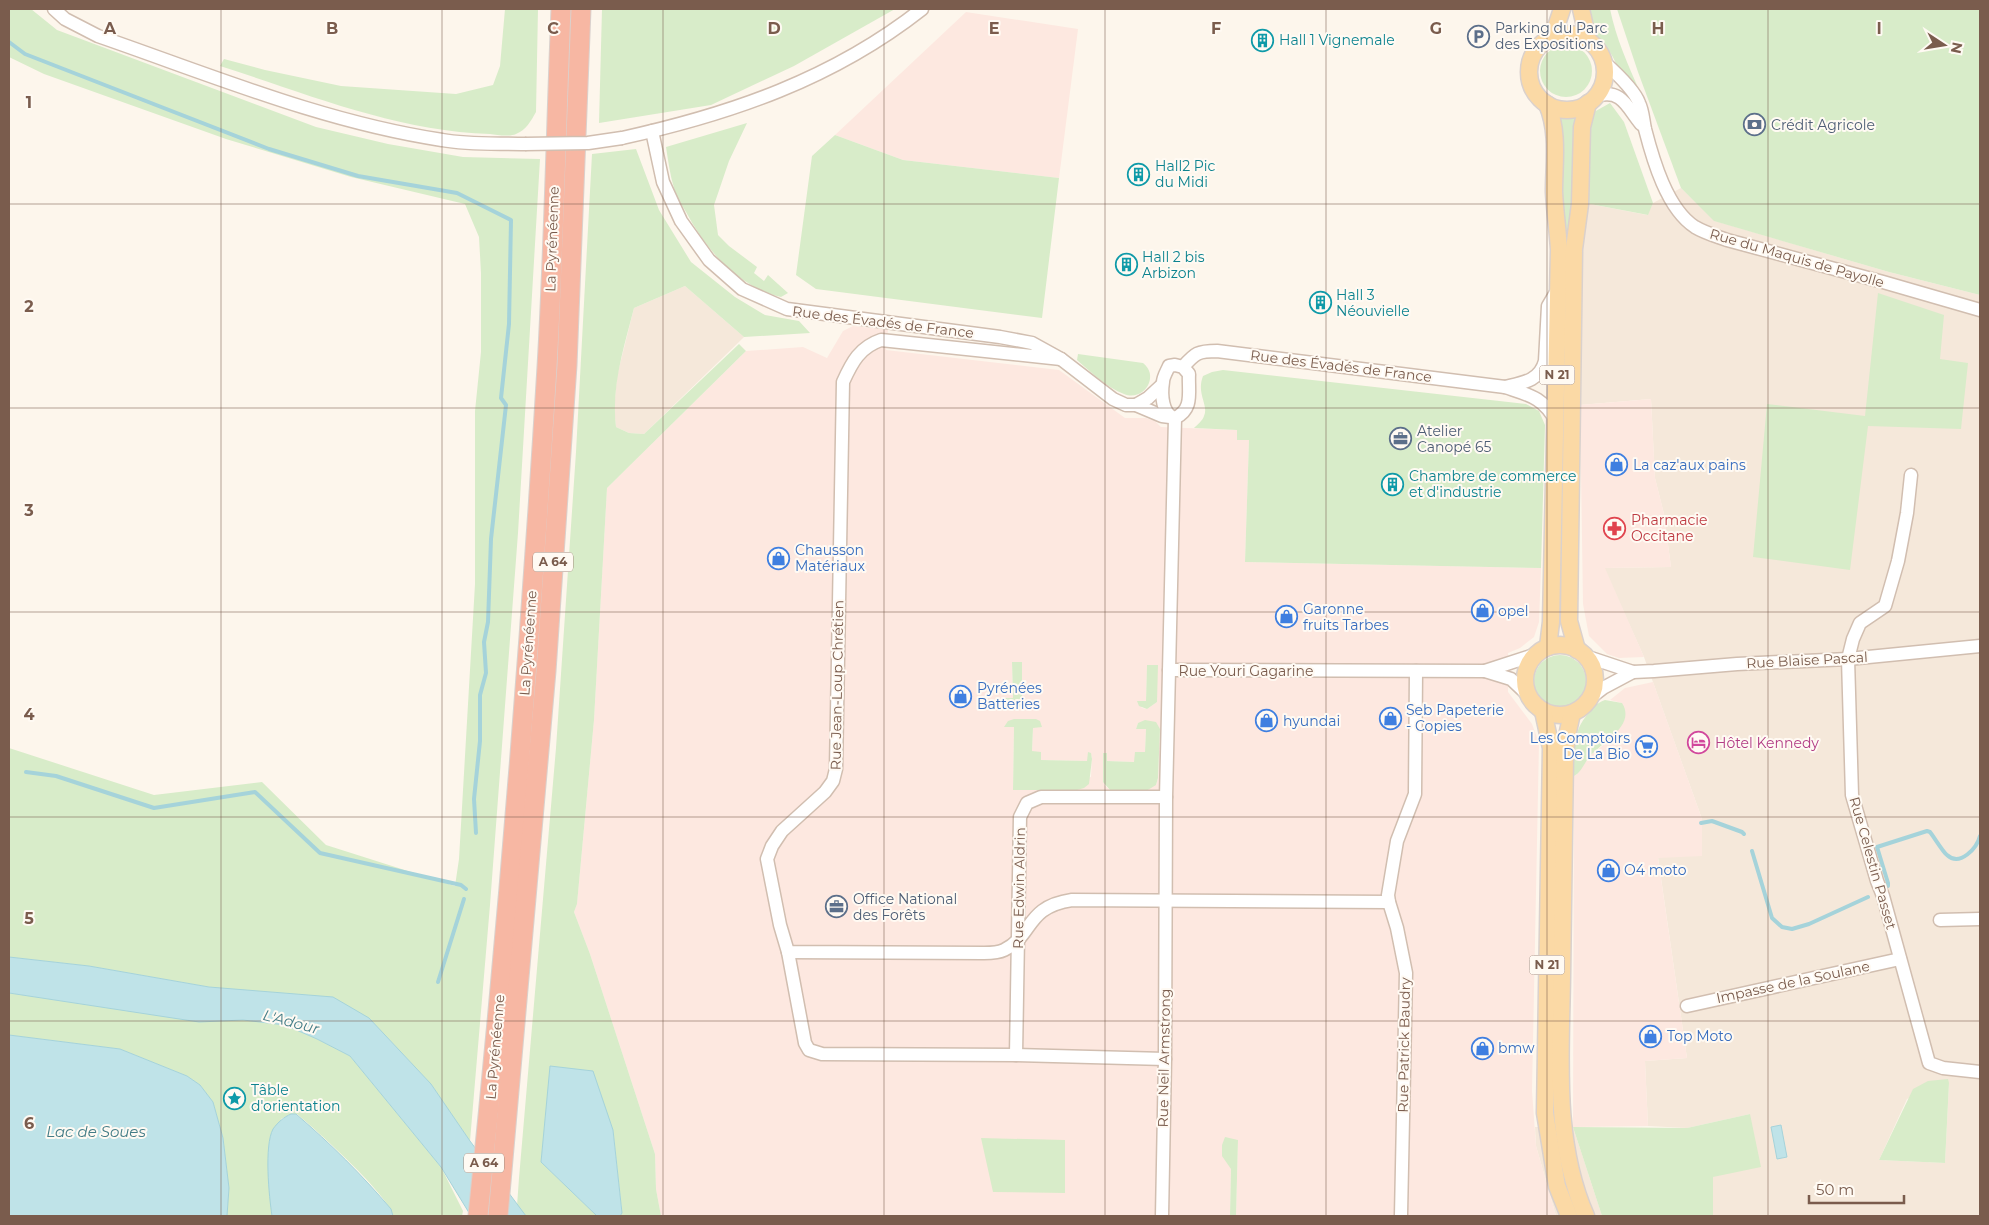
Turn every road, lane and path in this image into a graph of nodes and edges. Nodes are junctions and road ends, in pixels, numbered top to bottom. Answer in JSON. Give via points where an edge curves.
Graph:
{"nodes":[{"id":1,"x":54,"y":9,"type":"edge"},
{"id":2,"x":561,"y":9,"type":"edge"},
{"id":3,"x":581,"y":9,"type":"edge"},
{"id":4,"x":922,"y":9,"type":"edge"},
{"id":5,"x":1562,"y":9,"type":"edge"},
{"id":6,"x":1581,"y":9,"type":"edge"},
{"id":7,"x":1553,"y":36,"type":"junction"},
{"id":8,"x":1588,"y":40,"type":"junction"},
{"id":9,"x":1604,"y":62,"type":"junction"},
{"id":10,"x":1592,"y":100,"type":"junction"},
{"id":11,"x":1547,"y":104,"type":"junction"},
{"id":12,"x":1644,"y":127,"type":"junction"},
{"id":13,"x":652,"y":131,"type":"junction"},
{"id":14,"x":1558,"y":289,"type":"junction"},
{"id":15,"x":1980,"y":310,"type":"edge"},
{"id":16,"x":1061,"y":359,"type":"junction"},
{"id":17,"x":1183,"y":367,"type":"junction"},
{"id":18,"x":1162,"y":385,"type":"junction"},
{"id":19,"x":1505,"y":388,"type":"junction"},
{"id":20,"x":1136,"y":405,"type":"junction"},
{"id":21,"x":1173,"y":417,"type":"junction"},
{"id":22,"x":1556,"y":421,"type":"junction"},
{"id":23,"x":1911,"y":475,"type":"dead end"},
{"id":24,"x":1980,"y":646,"type":"edge"},
{"id":25,"x":1548,"y":647,"type":"junction"},
{"id":26,"x":1581,"y":653,"type":"junction"},
{"id":27,"x":1534,"y":655,"type":"junction"},
{"id":28,"x":1848,"y":659,"type":"junction"},
{"id":29,"x":1169,"y":670,"type":"junction"},
{"id":30,"x":1416,"y":671,"type":"junction"},
{"id":31,"x":1485,"y":671,"type":"junction"},
{"id":32,"x":1633,"y":672,"type":"junction"},
{"id":33,"x":1528,"y":694,"type":"junction"},
{"id":34,"x":1590,"y":698,"type":"junction"},
{"id":35,"x":1543,"y":711,"type":"junction"},
{"id":36,"x":1572,"y":713,"type":"junction"},
{"id":37,"x":1166,"y":797,"type":"junction"},
{"id":38,"x":1166,"y":900,"type":"junction"},
{"id":39,"x":1388,"y":902,"type":"junction"},
{"id":40,"x":1980,"y":919,"type":"edge"},
{"id":41,"x":1940,"y":920,"type":"dead end"},
{"id":42,"x":1018,"y":939,"type":"junction"},
{"id":43,"x":788,"y":952,"type":"junction"},
{"id":44,"x":1900,"y":958,"type":"junction"},
{"id":45,"x":1687,"y":1006,"type":"dead end"},
{"id":46,"x":1016,"y":1055,"type":"junction"},
{"id":47,"x":1165,"y":1059,"type":"junction"},
{"id":48,"x":1980,"y":1072,"type":"edge"},
{"id":49,"x":1401,"y":1215,"type":"dead end"},
{"id":50,"x":478,"y":1216,"type":"edge"},
{"id":51,"x":498,"y":1216,"type":"edge"},
{"id":52,"x":1162,"y":1216,"type":"edge"},
{"id":53,"x":1569,"y":1216,"type":"edge"},
{"id":54,"x":1586,"y":1216,"type":"edge"}],
"edges":[{"from":1,"to":13,"type":"street","bridge":true,"via":[[65,19],[98,36],[315,112],[380,129],[444,141],[525,144],[588,143]]},
{"from":2,"to":50,"type":"highway","name":"La Pyrénéenne","number":"A 64","via":[[546,384],[526,679]]},
{"from":3,"to":51,"type":"highway","name":"La Pyrénéenne","number":"A 64","via":[[565,395],[546,671]]},
{"from":4,"to":13,"type":"street","via":[[865,48],[807,80],[724,112]]},
{"from":5,"to":7,"type":"main road"},
{"from":6,"to":8,"type":"main road"},
{"from":7,"to":8,"type":"main road","via":[[1577,35]]},
{"from":7,"to":11,"type":"main road","via":[[1535,52],[1530,64],[1533,88]]},
{"from":8,"to":9,"type":"main road","via":[[1598,48]]},
{"from":9,"to":10,"type":"main road","via":[[1604,83]]},
{"from":9,"to":12,"type":"street","name":"Rue du Maquis de Payolle","via":[[1635,94]]},
{"from":10,"to":11,"type":"main road","via":[[1572,110]]},
{"from":10,"to":12,"type":"street","name":"Rue du Maquis de Payolle","via":[[1608,95],[1626,101]]},
{"from":10,"to":26,"type":"main road","number":"N 21","via":[[1582,127],[1580,204],[1574,250],[1569,620]]},
{"from":11,"to":14,"type":"main road","number":"N 21","via":[[1554,130]]},
{"from":12,"to":15,"type":"street","name":"Rue du Maquis de Payolle","via":[[1670,200],[1683,216],[1702,230],[1727,240]]},
{"from":13,"to":16,"type":"street","name":"Rue des Évadés de France","via":[[663,182],[681,221],[709,260],[742,288],[787,310],[1000,337],[1032,343]]},
{"from":14,"to":19,"type":"street","name":"Rue des Évadés de France","via":[[1548,306],[1544,369],[1529,381]]},
{"from":14,"to":22,"type":"main road","number":"N 21"},
{"from":16,"to":20,"type":"street","name":"Rue des Évadés de France","via":[[1114,399]]},
{"from":16,"to":43,"type":"street","name":"Rue Jean-Loup Chrétien","via":[[882,340],[863,349],[851,363],[843,382],[836,769],[825,792],[782,831],[767,859]]},
{"from":17,"to":18,"type":"street","name":"Rue des Évadés de France","via":[[1169,366]]},
{"from":17,"to":19,"type":"street","name":"Rue des Évadés de France","via":[[1201,351],[1217,351]]},
{"from":17,"to":21,"type":"street","via":[[1189,374],[1188,408],[1185,413]]},
{"from":18,"to":20,"type":"street"},
{"from":18,"to":21,"type":"street","name":"Rue Youri Gagarine","via":[[1165,410]]},
{"from":19,"to":22,"type":"street","name":"Rue des Évadés de France","via":[[1540,400]]},
{"from":20,"to":21,"type":"street","name":"Rue des Évadés de France"},
{"from":21,"to":29,"type":"street","name":"Rue Youri Gagarine"},
{"from":22,"to":25,"type":"main road","number":"N 21"},
{"from":23,"to":28,"type":"street","name":"Rue Celestin Passet","via":[[1898,561],[1885,606],[1860,623]]},
{"from":24,"to":28,"type":"street","name":"Rue Blaise Pascal"},
{"from":25,"to":26,"type":"main road","via":[[1558,645]]},
{"from":25,"to":27,"type":"main road"},
{"from":26,"to":32,"type":"street","name":"Rue Blaise Pascal"},
{"from":26,"to":34,"type":"main road","via":[[1591,665],[1594,675]]},
{"from":27,"to":31,"type":"street","name":"Rue Youri Gagarine"},
{"from":27,"to":33,"type":"main road","via":[[1527,667],[1525,684]]},
{"from":28,"to":32,"type":"street","name":"Rue Blaise Pascal"},
{"from":28,"to":44,"type":"street","name":"Rue Celestin Passet","via":[[1852,795]]},
{"from":29,"to":30,"type":"street","name":"Rue Youri Gagarine"},
{"from":29,"to":37,"type":"street","name":"Rue Neil Armstrong"},
{"from":30,"to":31,"type":"street","name":"Rue Youri Gagarine"},
{"from":30,"to":39,"type":"street","name":"Rue Patrick Baudry","via":[[1415,794],[1397,841]]},
{"from":31,"to":33,"type":"street","name":"Rue Youri Gagarine","via":[[1511,679]]},
{"from":32,"to":34,"type":"street","name":"Rue Blaise Pascal"},
{"from":33,"to":35,"type":"main road"},
{"from":34,"to":36,"type":"main road"},
{"from":35,"to":36,"type":"main road"},
{"from":35,"to":53,"type":"main road","number":"N 21","via":[[1551,748],[1545,1113],[1557,1186]]},
{"from":36,"to":54,"type":"main road","number":"N 21","via":[[1565,755],[1560,1082],[1565,1144]]},
{"from":37,"to":38,"type":"street","name":"Rue Neil Armstrong"},
{"from":37,"to":42,"type":"street","name":"Rue Edwin Aldrin","via":[[1041,797],[1027,804],[1020,817]]},
{"from":38,"to":39,"type":"street"},
{"from":38,"to":42,"type":"street","via":[[1059,902],[1046,907]]},
{"from":38,"to":47,"type":"street","name":"Rue Neil Armstrong"},
{"from":39,"to":49,"type":"street","name":"Rue Patrick Baudry","via":[[1406,973]]},
{"from":40,"to":41,"type":"street"},
{"from":42,"to":43,"type":"street","via":[[1002,952],[984,954]]},
{"from":42,"to":46,"type":"street","name":"Rue Edwin Aldrin"},
{"from":43,"to":46,"type":"street","name":"Rue Jean-Loup Chrétien","via":[[804,1043],[809,1050],[822,1054]]},
{"from":44,"to":45,"type":"street","name":"Impasse de la Soulane"},
{"from":44,"to":48,"type":"street","name":"Rue Celestin Passet","via":[[1929,1063]]},
{"from":46,"to":47,"type":"street"},
{"from":47,"to":52,"type":"street","name":"Rue Neil Armstrong"}]}
